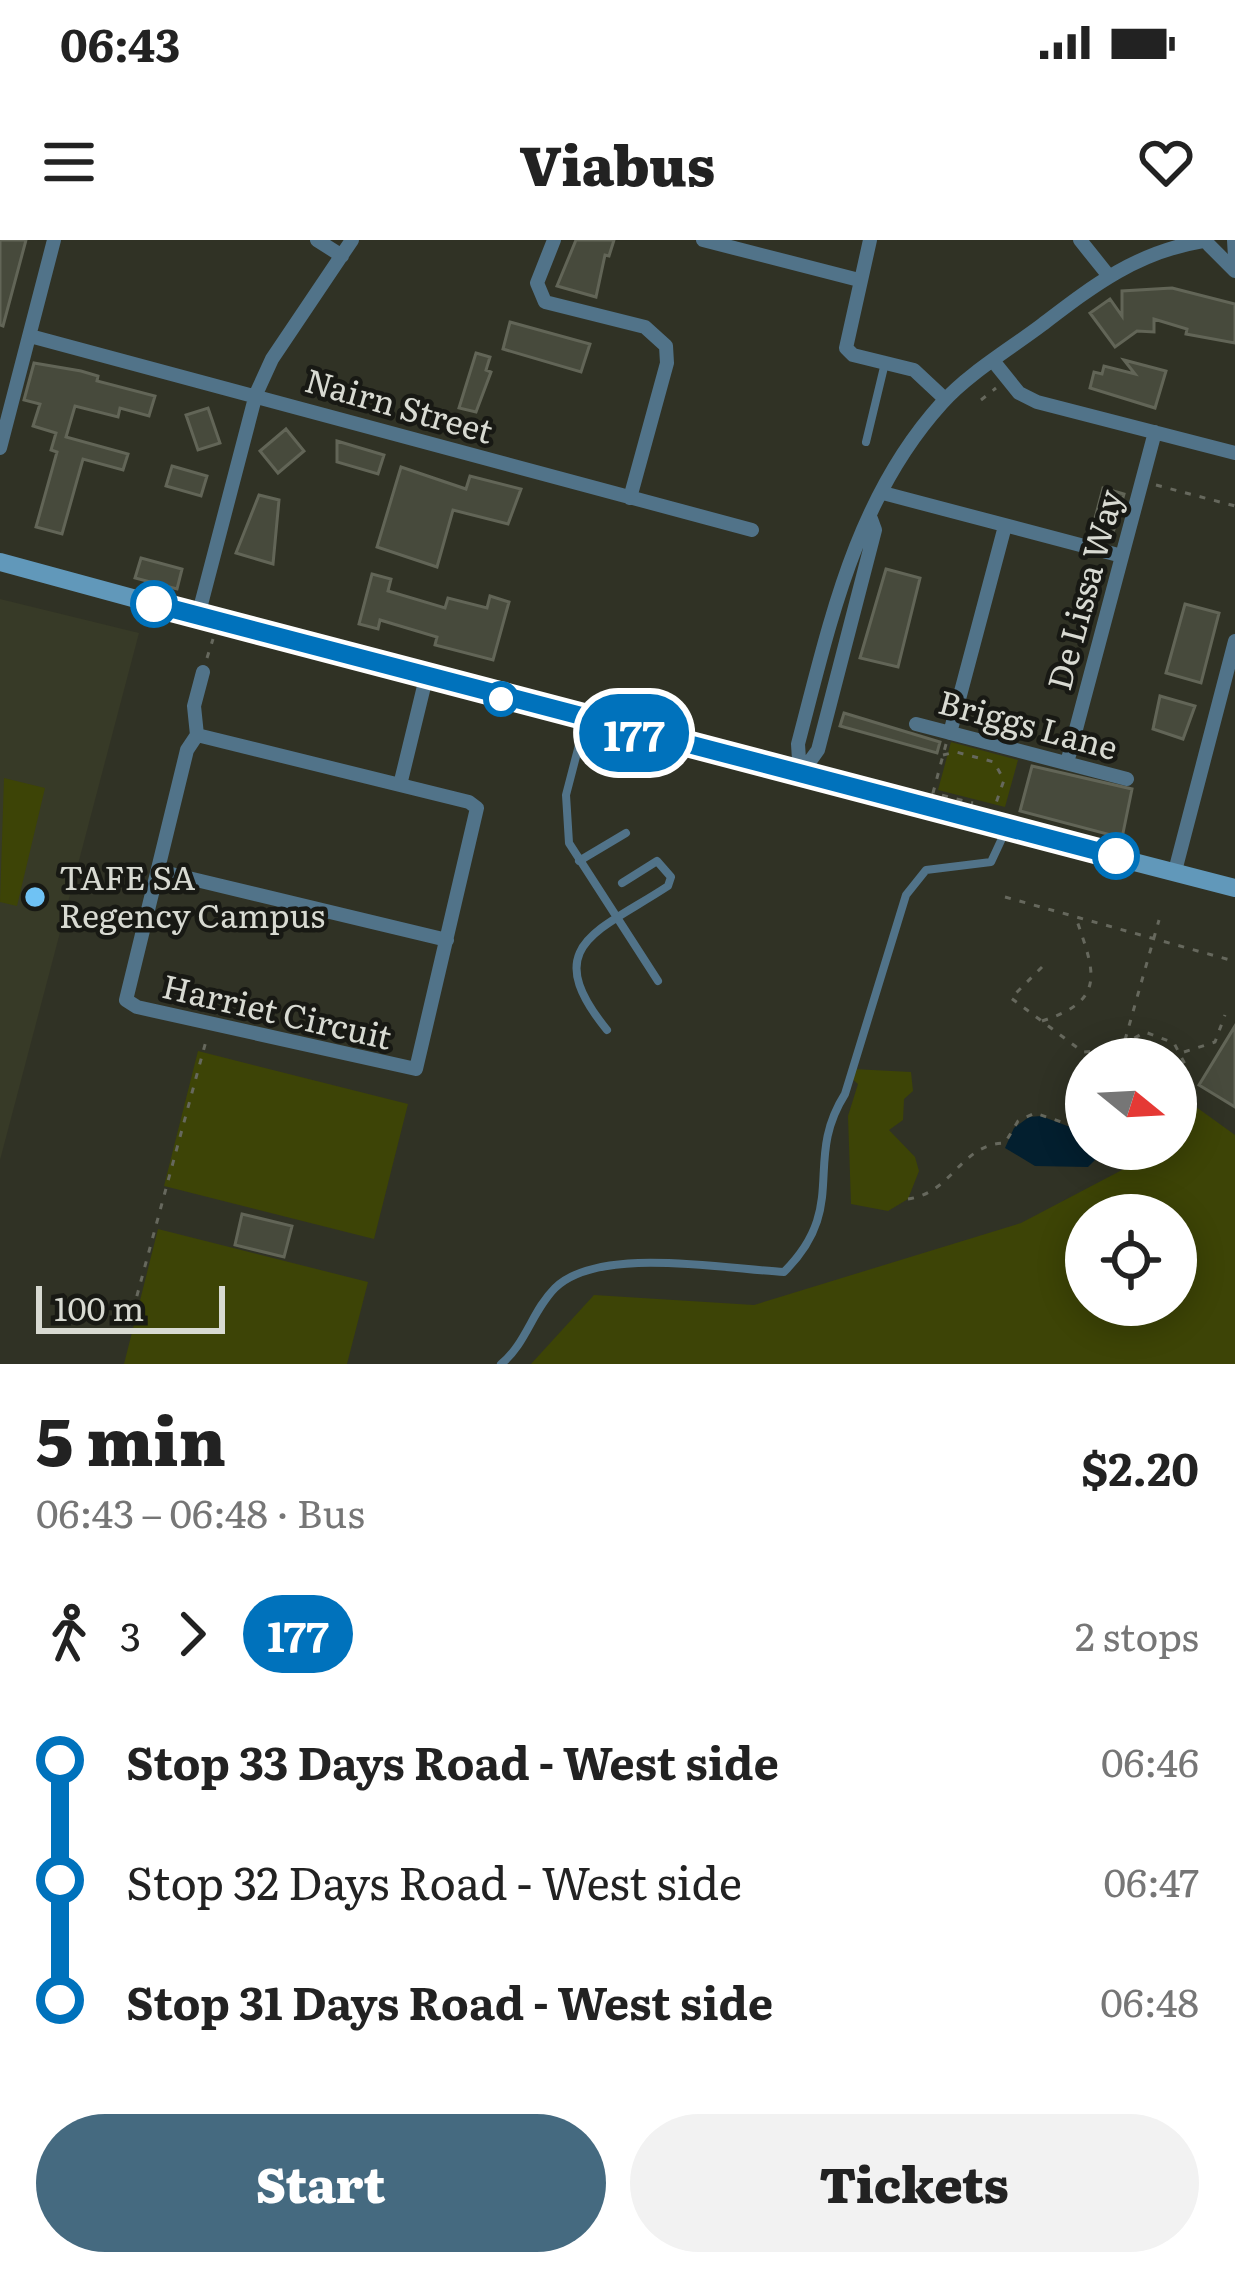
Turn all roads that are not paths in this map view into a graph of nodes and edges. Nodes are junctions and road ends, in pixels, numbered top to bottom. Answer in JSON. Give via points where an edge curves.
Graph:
{"nodes":[{"id":1,"x":54,"y":240,"type":"edge"},
{"id":2,"x":316,"y":240,"type":"edge"},
{"id":3,"x":352,"y":240,"type":"edge"},
{"id":4,"x":554,"y":240,"type":"edge"},
{"id":5,"x":703,"y":240,"type":"edge"},
{"id":6,"x":870,"y":240,"type":"edge"},
{"id":7,"x":1080,"y":240,"type":"edge"},
{"id":8,"x":1176,"y":240,"type":"edge"},
{"id":9,"x":1232,"y":240,"type":"edge"},
{"id":10,"x":1205,"y":242,"type":"edge"},
{"id":11,"x":1159,"y":250,"type":"junction"},
{"id":12,"x":342,"y":256,"type":"junction"},
{"id":13,"x":1235,"y":257,"type":"edge"},
{"id":14,"x":1235,"y":271,"type":"edge"},
{"id":15,"x":1108,"y":275,"type":"junction"},
{"id":16,"x":859,"y":280,"type":"junction"},
{"id":17,"x":30,"y":336,"type":"junction"},
{"id":18,"x":994,"y":362,"type":"junction"},
{"id":19,"x":885,"y":363,"type":"junction"},
{"id":20,"x":256,"y":394,"type":"junction"},
{"id":21,"x":945,"y":400,"type":"junction"},
{"id":22,"x":1155,"y":432,"type":"junction"},
{"id":23,"x":866,"y":442,"type":"dead end"},
{"id":24,"x":0,"y":448,"type":"edge"},
{"id":25,"x":1235,"y":454,"type":"edge"},
{"id":26,"x":883,"y":493,"type":"junction"},
{"id":27,"x":630,"y":498,"type":"junction"},
{"id":28,"x":871,"y":519,"type":"junction"},
{"id":29,"x":1005,"y":526,"type":"junction"},
{"id":30,"x":752,"y":530,"type":"dead end"},
{"id":31,"x":1122,"y":556,"type":"junction"},
{"id":32,"x":0,"y":562,"type":"edge"},
{"id":33,"x":198,"y":616,"type":"junction"},
{"id":34,"x":1235,"y":641,"type":"edge"},
{"id":35,"x":203,"y":672,"type":"road end"},
{"id":36,"x":426,"y":678,"type":"junction"},
{"id":37,"x":1230,"y":682,"type":"edge"},
{"id":38,"x":807,"y":708,"type":"junction"},
{"id":39,"x":827,"y":715,"type":"junction"},
{"id":40,"x":585,"y":721,"type":"junction"},
{"id":41,"x":916,"y":724,"type":"dead end"},
{"id":42,"x":197,"y":735,"type":"junction"},
{"id":43,"x":948,"y":737,"type":"junction"},
{"id":44,"x":1066,"y":763,"type":"junction"},
{"id":45,"x":800,"y":775,"type":"junction"},
{"id":46,"x":1127,"y":779,"type":"dead end"},
{"id":47,"x":400,"y":785,"type":"junction"},
{"id":48,"x":1006,"y":828,"type":"junction"},
{"id":49,"x":626,"y":832,"type":"dead end"},
{"id":50,"x":579,"y":861,"type":"junction"},
{"id":51,"x":159,"y":871,"type":"junction"},
{"id":52,"x":1175,"y":871,"type":"junction"},
{"id":53,"x":622,"y":883,"type":"dead end"},
{"id":54,"x":1235,"y":888,"type":"edge"},
{"id":55,"x":617,"y":919,"type":"junction"},
{"id":56,"x":448,"y":940,"type":"junction"},
{"id":57,"x":658,"y":982,"type":"dead end"},
{"id":58,"x":607,"y":1030,"type":"dead end"},
{"id":59,"x":501,"y":1364,"type":"edge"}],
"edges":[{"from":1,"to":17,"type":"street"},
{"from":2,"to":12,"type":"street"},
{"from":3,"to":12,"type":"street"},
{"from":4,"to":27,"type":"street","via":[[537,283],[545,302],[645,327],[666,346]]},
{"from":5,"to":16,"type":"street"},
{"from":6,"to":16,"type":"street"},
{"from":7,"to":15,"type":"street"},
{"from":8,"to":11,"type":"street"},
{"from":9,"to":10,"type":"street"},
{"from":9,"to":13,"type":"street"},
{"from":10,"to":11,"type":"street"},
{"from":10,"to":14,"type":"street"},
{"from":11,"to":15,"type":"street"},
{"from":12,"to":20,"type":"street"},
{"from":15,"to":18,"type":"street"},
{"from":16,"to":19,"type":"street","via":[[846,348]]},
{"from":17,"to":20,"type":"street","name":"Nairn Street"},
{"from":17,"to":24,"type":"street"},
{"from":18,"to":21,"type":"street"},
{"from":18,"to":22,"type":"street","via":[[1037,402]]},
{"from":19,"to":21,"type":"street","via":[[914,370]]},
{"from":19,"to":23,"type":"lane"},
{"from":20,"to":27,"type":"street","name":"Nairn Street"},
{"from":20,"to":33,"type":"street"},
{"from":21,"to":26,"type":"street"},
{"from":22,"to":25,"type":"street"},
{"from":22,"to":31,"type":"street","name":"De Lissa Way"},
{"from":26,"to":28,"type":"street"},
{"from":26,"to":29,"type":"street"},
{"from":27,"to":30,"type":"street","name":"Nairn Street"},
{"from":28,"to":38,"type":"street","via":[[844,570]]},
{"from":28,"to":39,"type":"street","via":[[875,530]]},
{"from":29,"to":31,"type":"street"},
{"from":29,"to":43,"type":"street"},
{"from":31,"to":44,"type":"street","name":"De Lissa Way"},
{"from":32,"to":33,"type":"street"},
{"from":33,"to":36,"type":"street"},
{"from":34,"to":37,"type":"street"},
{"from":35,"to":42,"type":"street","name":"Harriet Circuit"},
{"from":36,"to":40,"type":"street"},
{"from":36,"to":47,"type":"street"},
{"from":37,"to":52,"type":"street"},
{"from":38,"to":39,"type":"street"},
{"from":38,"to":45,"type":"street","via":[[797,744]]},
{"from":39,"to":45,"type":"street","via":[[818,750]]},
{"from":40,"to":45,"type":"street"},
{"from":40,"to":50,"type":"lane","via":[[566,795],[568,843]]},
{"from":41,"to":43,"type":"street","name":"Briggs Lane"},
{"from":42,"to":47,"type":"street","name":"Harriet Circuit"},
{"from":42,"to":51,"type":"street","name":"Harriet Circuit"},
{"from":43,"to":44,"type":"street","name":"Briggs Lane"},
{"from":44,"to":46,"type":"street","name":"Briggs Lane"},
{"from":45,"to":48,"type":"street"},
{"from":47,"to":56,"type":"street","name":"Harriet Circuit","via":[[477,808]]},
{"from":48,"to":52,"type":"street"},
{"from":48,"to":59,"type":"lane","via":[[991,862],[926,870],[906,895],[845,1094],[829,1120],[824,1208],[809,1247],[784,1272],[585,1268],[556,1286]]},
{"from":49,"to":50,"type":"lane"},
{"from":50,"to":55,"type":"lane"},
{"from":51,"to":56,"type":"street"},
{"from":51,"to":56,"type":"street","name":"Harriet Circuit","via":[[127,989],[126,1000],[137,1006],[416,1069]]},
{"from":52,"to":54,"type":"street"},
{"from":53,"to":55,"type":"lane","via":[[657,861],[670,877]]},
{"from":55,"to":57,"type":"lane"},
{"from":55,"to":58,"type":"lane","via":[[585,943],[573,972]]}]}
